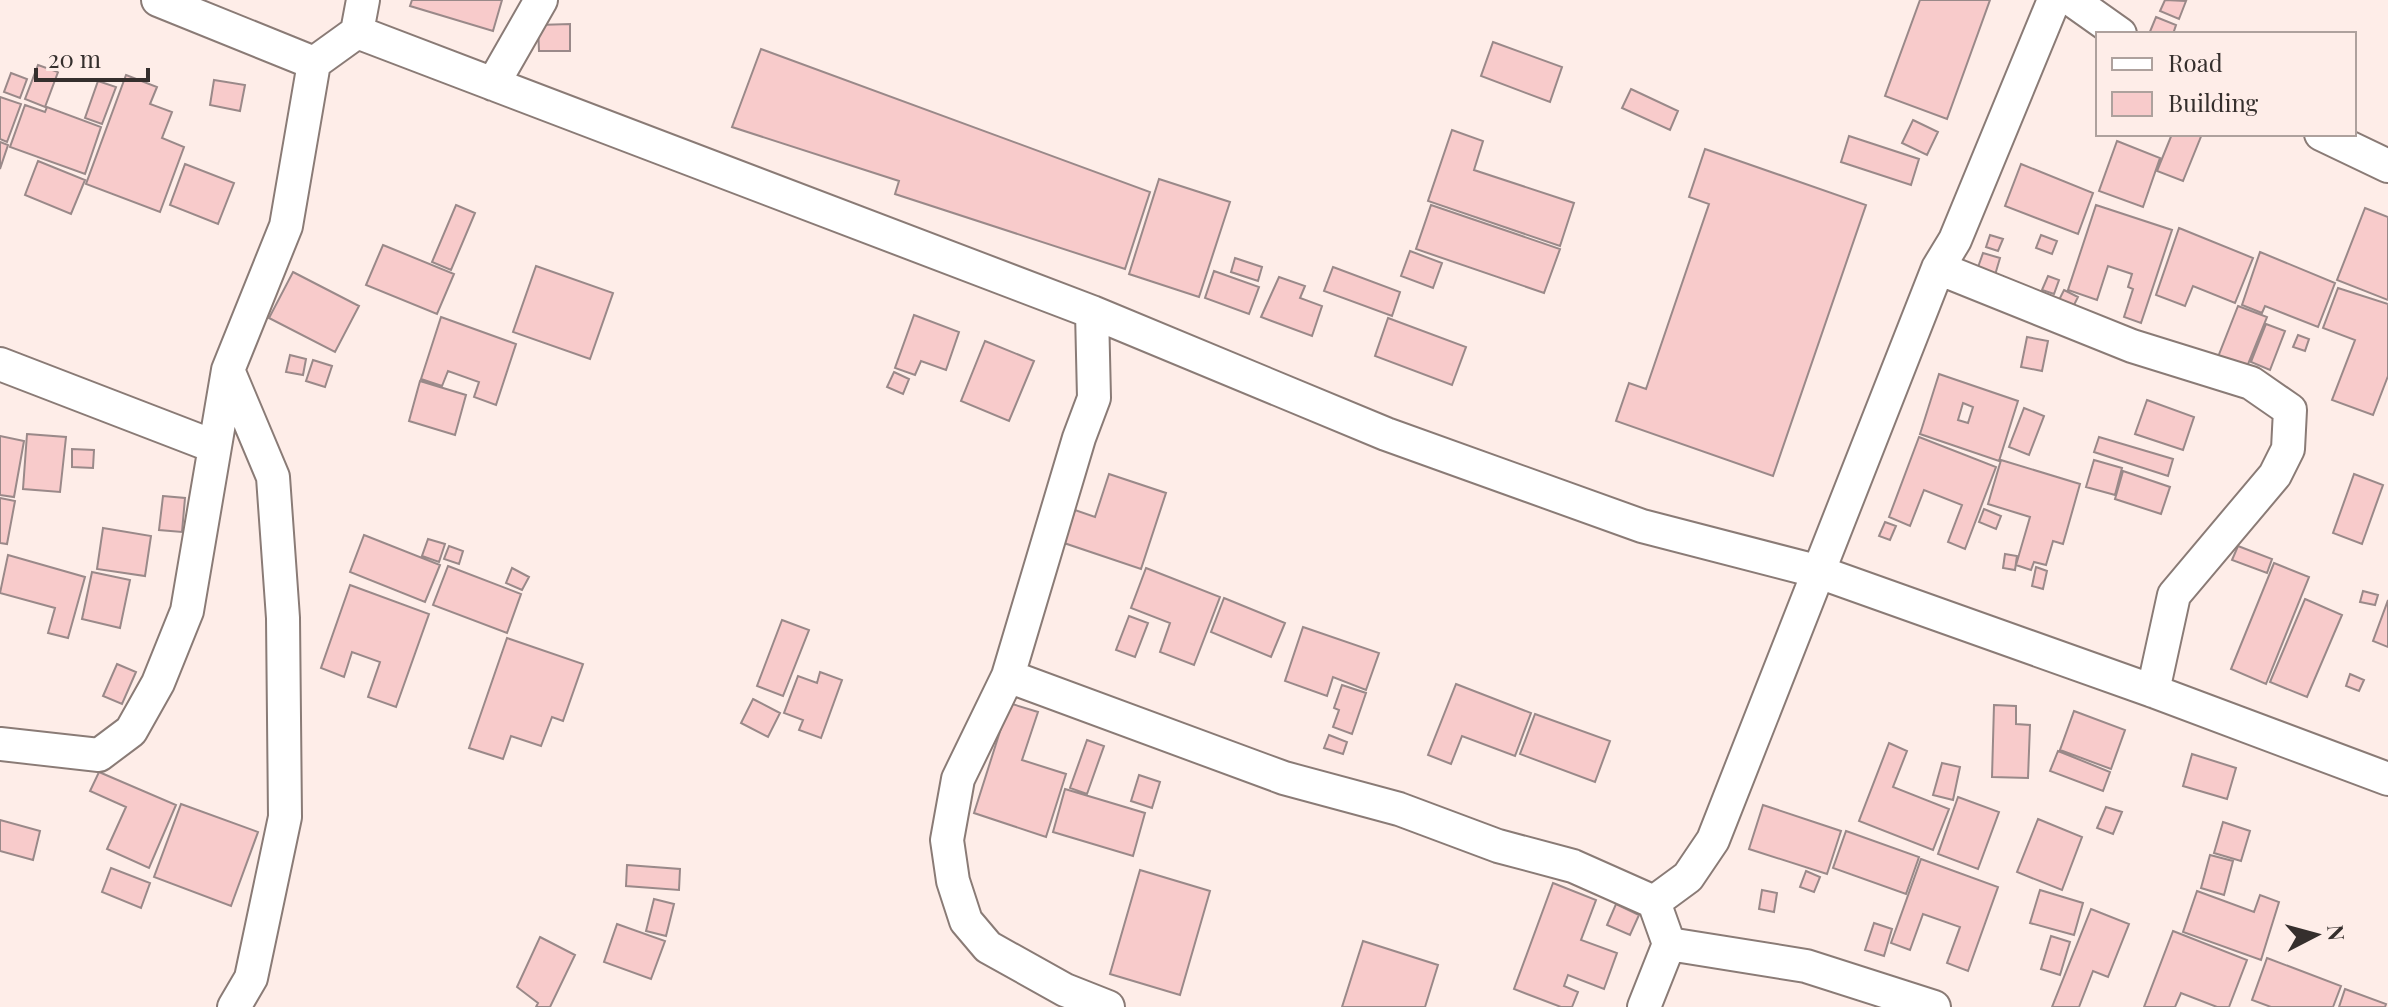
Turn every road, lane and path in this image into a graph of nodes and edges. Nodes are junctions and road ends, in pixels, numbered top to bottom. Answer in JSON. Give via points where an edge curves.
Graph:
{"nodes":[{"id":1,"x":158,"y":0,"type":"edge"},
{"id":2,"x":363,"y":0,"type":"edge"},
{"id":3,"x":541,"y":0,"type":"edge"},
{"id":4,"x":2054,"y":0,"type":"edge"},
{"id":5,"x":2072,"y":0,"type":"edge"},
{"id":6,"x":357,"y":32,"type":"junction"},
{"id":7,"x":2117,"y":32,"type":"edge"},
{"id":8,"x":314,"y":63,"type":"junction"},
{"id":9,"x":493,"y":84,"type":"junction"},
{"id":10,"x":2325,"y":136,"type":"edge"},
{"id":11,"x":2388,"y":166,"type":"edge"},
{"id":12,"x":1938,"y":268,"type":"junction"},
{"id":13,"x":1092,"y":312,"type":"junction"},
{"id":14,"x":0,"y":364,"type":"edge"},
{"id":15,"x":228,"y":370,"type":"junction"},
{"id":16,"x":213,"y":446,"type":"junction"},
{"id":17,"x":1816,"y":571,"type":"junction"},
{"id":18,"x":1008,"y":676,"type":"junction"},
{"id":19,"x":2153,"y":691,"type":"junction"},
{"id":20,"x":0,"y":744,"type":"edge"},
{"id":21,"x":2388,"y":779,"type":"edge"},
{"id":22,"x":1654,"y":902,"type":"junction"},
{"id":23,"x":1669,"y":944,"type":"junction"},
{"id":24,"x":234,"y":1007,"type":"edge"},
{"id":25,"x":1108,"y":1007,"type":"edge"},
{"id":26,"x":1644,"y":1007,"type":"edge"},
{"id":27,"x":1934,"y":1007,"type":"edge"}],
"edges":[{"from":1,"to":8,"type":"street"},
{"from":2,"to":6,"type":"street"},
{"from":3,"to":9,"type":"street"},
{"from":4,"to":12,"type":"street","via":[[1955,240]]},
{"from":5,"to":7,"type":"street"},
{"from":6,"to":8,"type":"street"},
{"from":6,"to":9,"type":"street"},
{"from":8,"to":15,"type":"street","via":[[286,226]]},
{"from":9,"to":13,"type":"street"},
{"from":10,"to":11,"type":"street"},
{"from":12,"to":17,"type":"street"},
{"from":12,"to":19,"type":"street","via":[[2132,346],[2251,383],[2290,410],[2288,449],[2275,475],[2174,595]]},
{"from":13,"to":17,"type":"street","via":[[1386,434],[1642,526]]},
{"from":13,"to":18,"type":"street","via":[[1094,398]]},
{"from":14,"to":16,"type":"street"},
{"from":15,"to":16,"type":"street"},
{"from":15,"to":24,"type":"street","via":[[273,477],[283,618],[285,771],[285,817],[251,978]]},
{"from":16,"to":20,"type":"street","via":[[187,611],[158,683],[131,731],[99,755]]},
{"from":17,"to":19,"type":"street"},
{"from":17,"to":22,"type":"street","via":[[1713,840],[1688,877]]},
{"from":18,"to":22,"type":"street","via":[[1284,778],[1573,866]]},
{"from":18,"to":25,"type":"street","via":[[958,779],[947,840],[953,881],[966,921],[988,947],[1065,990]]},
{"from":19,"to":21,"type":"street"},
{"from":22,"to":23,"type":"street"},
{"from":23,"to":26,"type":"street"},
{"from":23,"to":27,"type":"street","via":[[1806,966]]}]}
